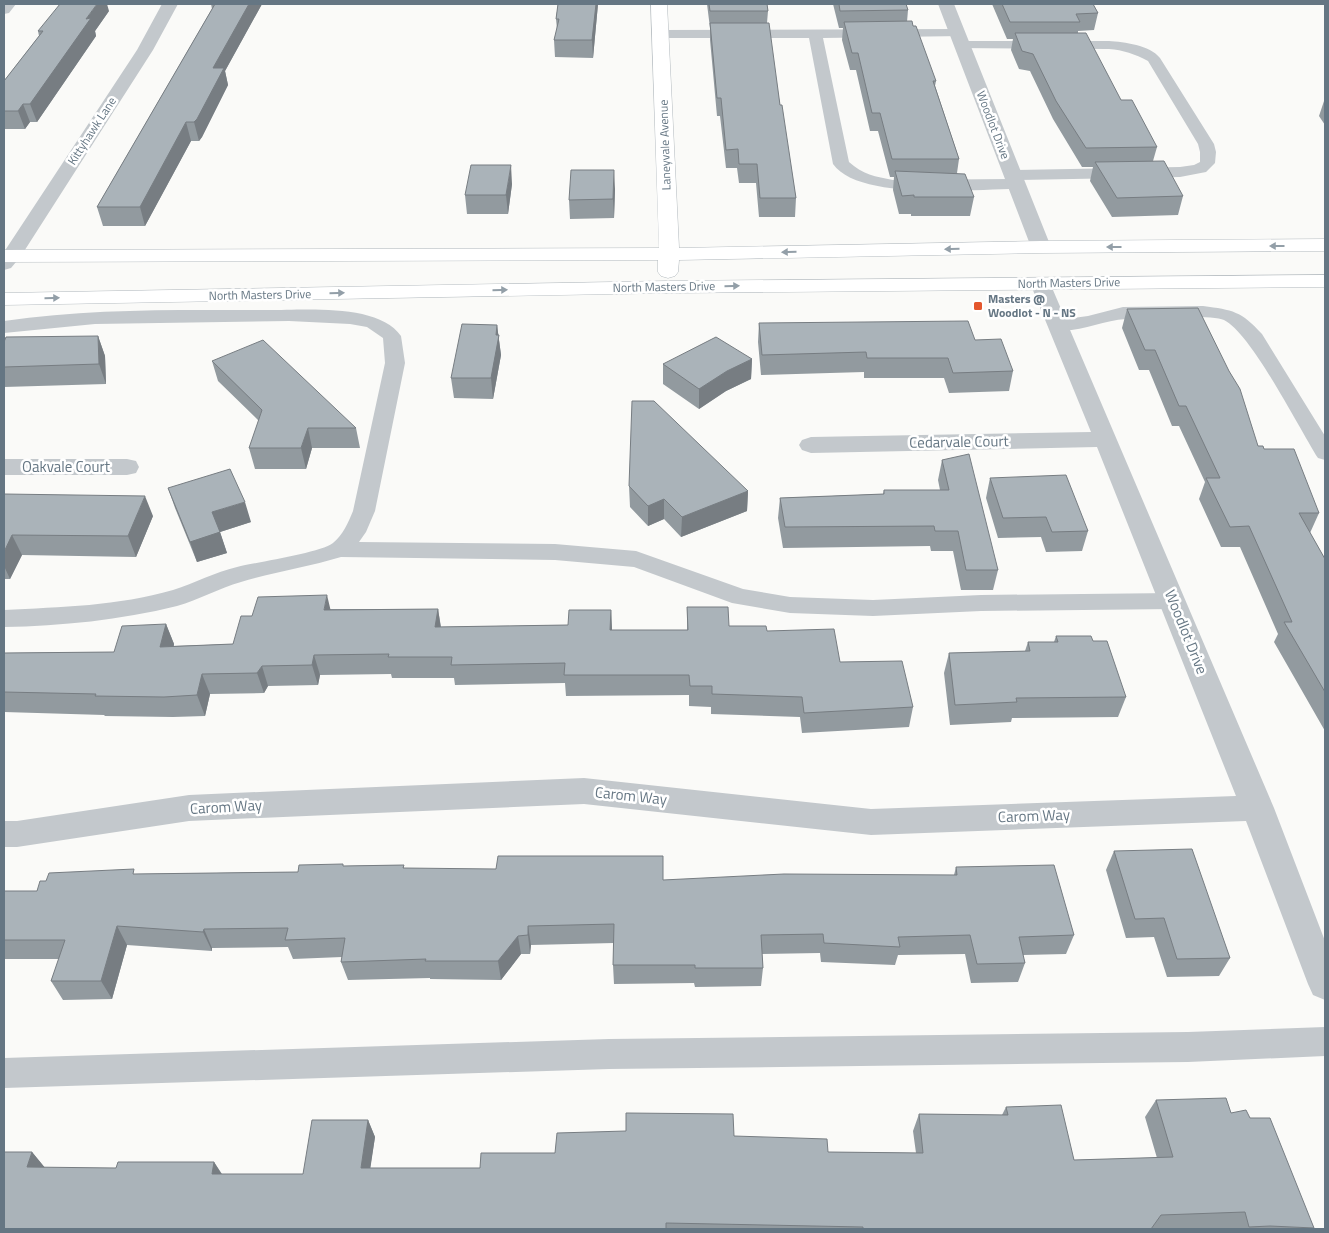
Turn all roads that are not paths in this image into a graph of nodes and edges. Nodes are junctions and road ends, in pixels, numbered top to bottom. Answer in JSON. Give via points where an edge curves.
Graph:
{"nodes":[{"id":1,"x":9,"y":4,"type":"edge"},
{"id":2,"x":170,"y":4,"type":"edge"},
{"id":3,"x":659,"y":4,"type":"edge"},
{"id":4,"x":946,"y":4,"type":"edge"},
{"id":5,"x":4,"y":10,"type":"edge"},
{"id":6,"x":660,"y":34,"type":"junction"},
{"id":7,"x":815,"y":34,"type":"junction"},
{"id":8,"x":960,"y":39,"type":"junction"},
{"id":9,"x":1014,"y":179,"type":"junction"},
{"id":10,"x":1325,"y":245,"type":"edge"},
{"id":11,"x":1041,"y":247,"type":"junction"},
{"id":12,"x":669,"y":254,"type":"junction"},
{"id":13,"x":6,"y":259,"type":"edge"},
{"id":14,"x":1325,"y":281,"type":"edge"},
{"id":15,"x":1040,"y":283,"type":"junction"},
{"id":16,"x":667,"y":287,"type":"junction"},
{"id":17,"x":4,"y":299,"type":"edge"},
{"id":18,"x":1058,"y":325,"type":"junction"},
{"id":19,"x":4,"y":327,"type":"edge"},
{"id":20,"x":1106,"y":439,"type":"junction"},
{"id":21,"x":811,"y":445,"type":"dead end"},
{"id":22,"x":1325,"y":453,"type":"edge"},
{"id":23,"x":4,"y":467,"type":"edge"},
{"id":24,"x":127,"y":467,"type":"dead end"},
{"id":25,"x":340,"y":549,"type":"junction"},
{"id":26,"x":1173,"y":601,"type":"junction"},
{"id":27,"x":4,"y":619,"type":"edge"},
{"id":28,"x":1258,"y":808,"type":"junction"},
{"id":29,"x":4,"y":834,"type":"edge"},
{"id":30,"x":1325,"y":984,"type":"edge"},
{"id":31,"x":1325,"y":1041,"type":"edge"},
{"id":32,"x":4,"y":1073,"type":"edge"}],
"edges":[{"from":1,"to":5,"type":"lane"},
{"from":2,"to":13,"type":"street","name":"Kittyhawk Lane","via":[[144,50]]},
{"from":3,"to":6,"type":"main road","name":"Laneyvale Avenue"},
{"from":4,"to":8,"type":"street","name":"Woodlot Drive"},
{"from":6,"to":7,"type":"lane"},
{"from":6,"to":12,"type":"main road","name":"Laneyvale Avenue"},
{"from":7,"to":8,"type":"lane"},
{"from":7,"to":9,"type":"lane","via":[[841,164],[851,173],[893,185]]},
{"from":8,"to":9,"type":"street","name":"Woodlot Drive"},
{"from":8,"to":9,"type":"lane","via":[[1126,46],[1141,51],[1153,58],[1210,155],[1209,162],[1201,168],[1180,172]]},
{"from":9,"to":11,"type":"street","name":"Woodlot Drive"},
{"from":10,"to":11,"type":"main road","one_way":true},
{"from":11,"to":12,"type":"main road","one_way":true},
{"from":12,"to":13,"type":"main road"},
{"from":12,"to":16,"type":"main road","name":"Laneyvale Avenue"},
{"from":14,"to":15,"type":"main road","name":"North Masters Drive"},
{"from":16,"to":15,"type":"main road","name":"North Masters Drive","one_way":true},
{"from":15,"to":18,"type":"street","name":"Woodlot Drive"},
{"from":17,"to":16,"type":"main road","name":"North Masters Drive","one_way":true},
{"from":18,"to":20,"type":"street","name":"Woodlot Drive"},
{"from":18,"to":22,"type":"lane","via":[[1089,322],[1123,313],[1230,315],[1255,338]]},
{"from":19,"to":25,"type":"lane","via":[[84,317],[327,316],[373,322],[392,336],[395,363],[364,511],[355,532]]},
{"from":20,"to":21,"type":"street","name":"Cedarvale Court"},
{"from":20,"to":26,"type":"street","name":"Woodlot Drive"},
{"from":23,"to":24,"type":"street","name":"Oakvale Court"},
{"from":25,"to":26,"type":"lane","via":[[555,552],[636,559],[740,597],[790,605],[873,608]]},
{"from":25,"to":27,"type":"lane","via":[[236,575],[178,597],[127,609]]},
{"from":26,"to":28,"type":"street","name":"Woodlot Drive"},
{"from":28,"to":29,"type":"street","name":"Carom Way","via":[[870,822],[584,791],[189,808]]},
{"from":28,"to":30,"type":"street","name":"Woodlot Drive"},
{"from":31,"to":32,"type":"lane","via":[[1168,1047],[619,1054]]}]}
